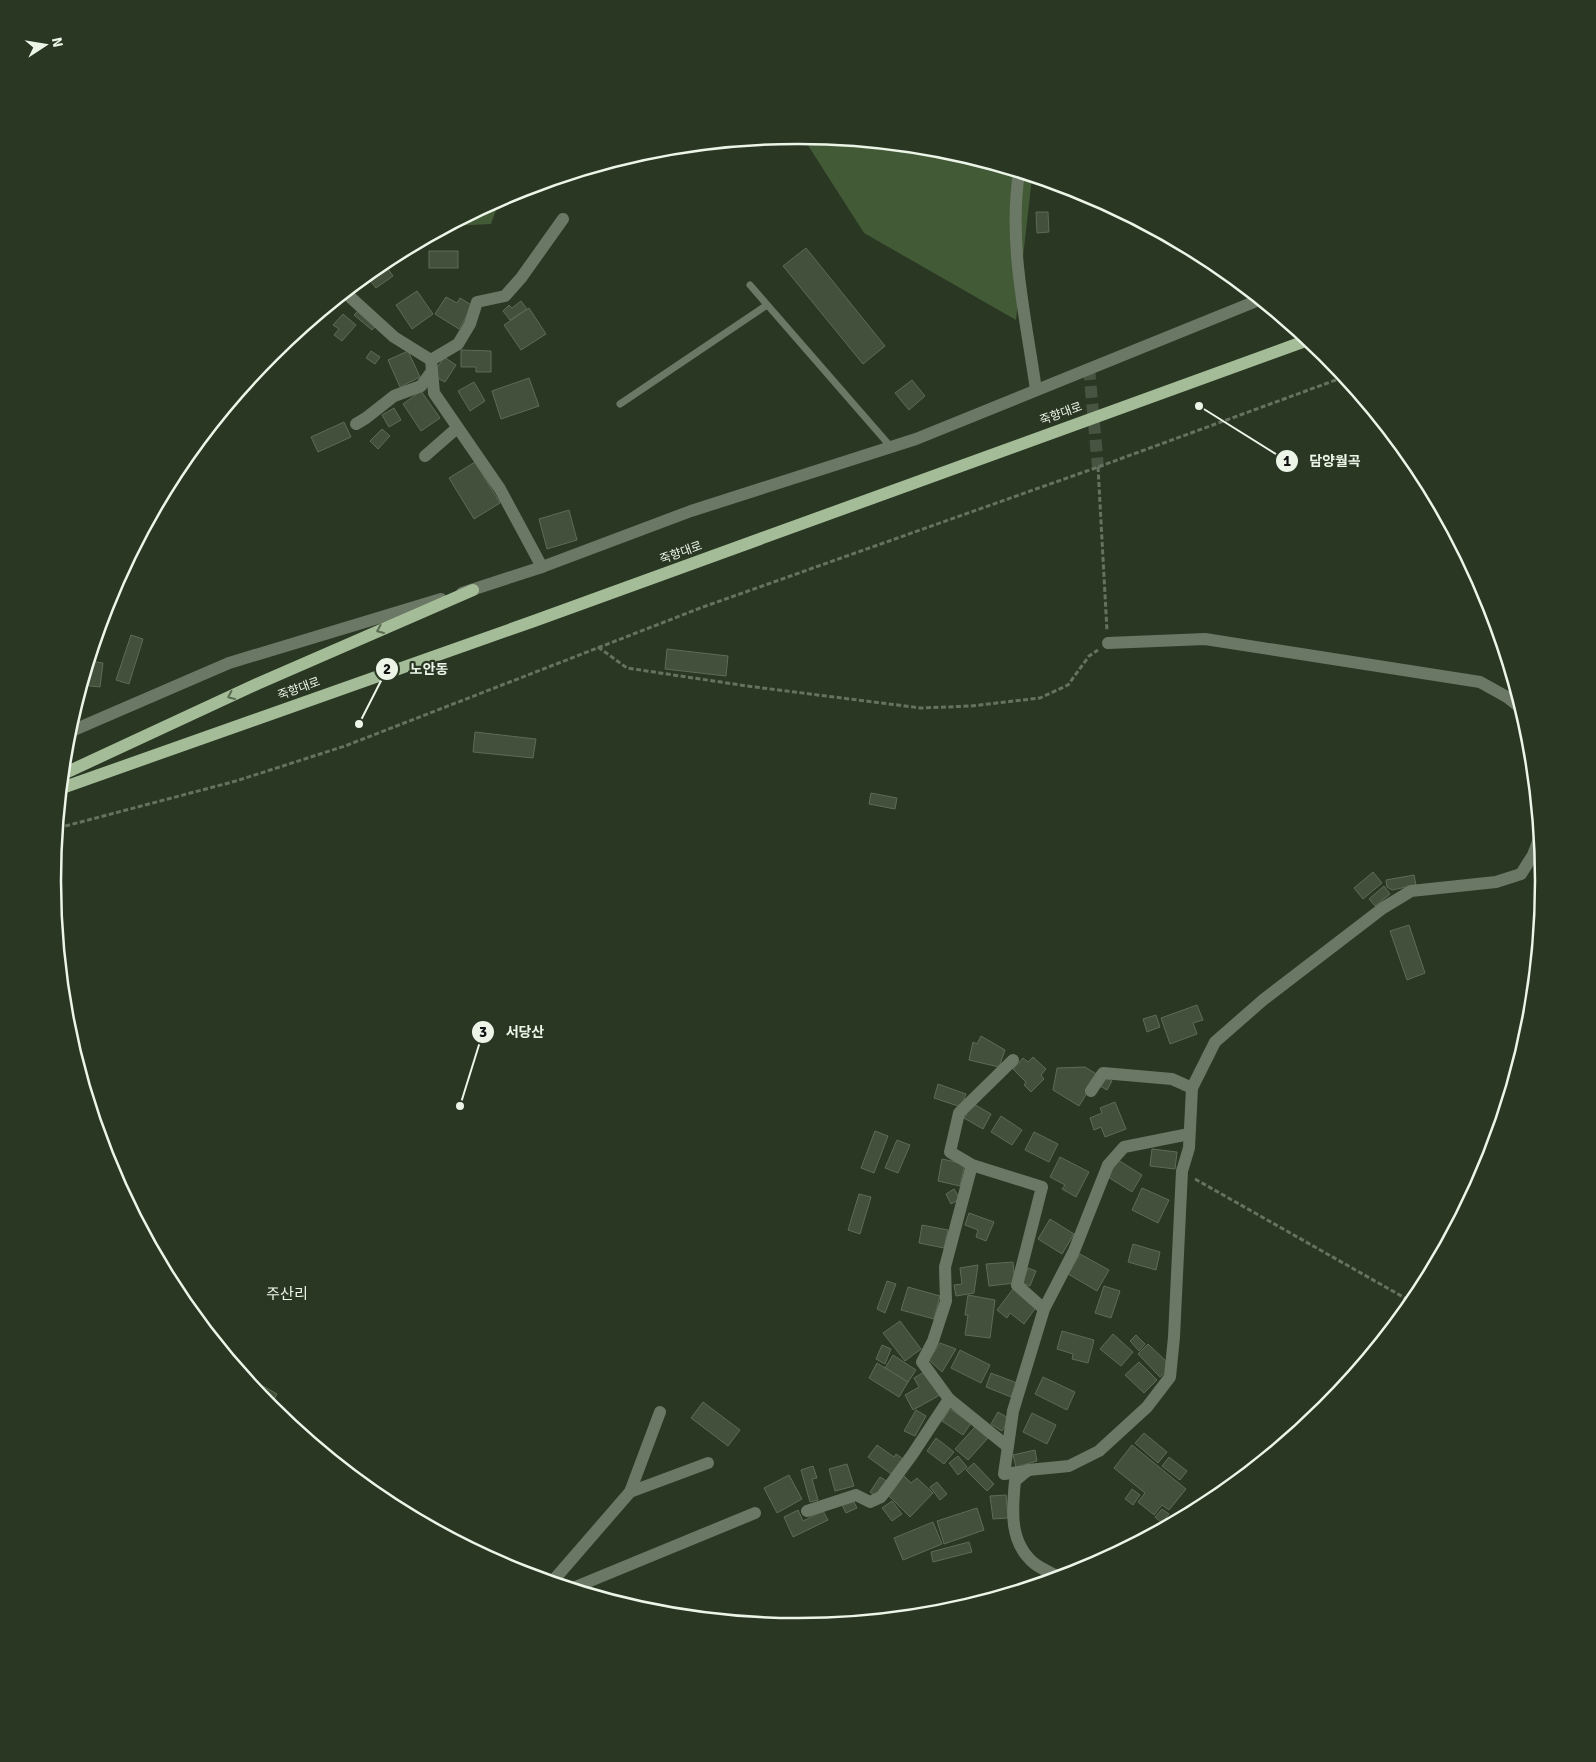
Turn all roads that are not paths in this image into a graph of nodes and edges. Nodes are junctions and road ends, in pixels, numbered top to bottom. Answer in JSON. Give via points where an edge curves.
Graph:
{"nodes":[{"id":1,"x":1018,"y":178,"type":"edge"},
{"id":2,"x":563,"y":219,"type":"dead end"},
{"id":3,"x":750,"y":285,"type":"dead end"},
{"id":4,"x":349,"y":296,"type":"edge"},
{"id":5,"x":1254,"y":302,"type":"edge"},
{"id":6,"x":767,"y":305,"type":"junction"},
{"id":7,"x":1301,"y":343,"type":"edge"},
{"id":8,"x":431,"y":366,"type":"junction"},
{"id":9,"x":1036,"y":390,"type":"junction"},
{"id":10,"x":620,"y":404,"type":"dead end"},
{"id":11,"x":356,"y":424,"type":"dead end"},
{"id":12,"x":456,"y":428,"type":"junction"},
{"id":13,"x":891,"y":447,"type":"junction"},
{"id":14,"x":425,"y":456,"type":"dead end"},
{"id":15,"x":542,"y":567,"type":"junction"},
{"id":16,"x":472,"y":590,"type":"junction"},
{"id":17,"x":1108,"y":643,"type":"road end"},
{"id":18,"x":1513,"y":701,"type":"edge"},
{"id":19,"x":77,"y":729,"type":"edge"},
{"id":20,"x":70,"y":771,"type":"edge"},
{"id":21,"x":68,"y":786,"type":"edge"},
{"id":22,"x":1534,"y":853,"type":"edge"},
{"id":23,"x":1013,"y":1060,"type":"dead end"},
{"id":24,"x":1192,"y":1088,"type":"junction"},
{"id":25,"x":1091,"y":1091,"type":"dead end"},
{"id":26,"x":1189,"y":1134,"type":"junction"},
{"id":27,"x":972,"y":1166,"type":"junction"},
{"id":28,"x":1044,"y":1309,"type":"junction"},
{"id":29,"x":949,"y":1399,"type":"junction"},
{"id":30,"x":660,"y":1412,"type":"dead end"},
{"id":31,"x":1007,"y":1446,"type":"junction"},
{"id":32,"x":708,"y":1462,"type":"dead end"},
{"id":33,"x":1028,"y":1470,"type":"junction"},
{"id":34,"x":630,"y":1492,"type":"junction"},
{"id":35,"x":807,"y":1511,"type":"dead end"},
{"id":36,"x":755,"y":1513,"type":"dead end"},
{"id":37,"x":1051,"y":1573,"type":"edge"},
{"id":38,"x":556,"y":1577,"type":"edge"},
{"id":39,"x":580,"y":1585,"type":"edge"}],
"edges":[{"from":1,"to":9,"type":"street","via":[[1016,246]]},
{"from":2,"to":8,"type":"street","via":[[505,296],[477,302],[470,324],[458,344]]},
{"from":3,"to":6,"type":"lane"},
{"from":4,"to":8,"type":"street"},
{"from":5,"to":9,"type":"street"},
{"from":6,"to":10,"type":"lane"},
{"from":6,"to":13,"type":"lane"},
{"from":7,"to":21,"type":"main road","name":"죽향대로"},
{"from":8,"to":11,"type":"street","via":[[421,386],[394,396]]},
{"from":8,"to":12,"type":"street","via":[[434,393]]},
{"from":9,"to":13,"type":"street"},
{"from":12,"to":14,"type":"street"},
{"from":12,"to":15,"type":"street","via":[[500,489]]},
{"from":13,"to":15,"type":"street","via":[[690,511]]},
{"from":15,"to":16,"type":"street"},
{"from":16,"to":19,"type":"street","via":[[229,663]]},
{"from":16,"to":20,"type":"main road","one_way":true},
{"from":17,"to":18,"type":"street","via":[[1205,639],[1480,682]]},
{"from":22,"to":24,"type":"street","via":[[1521,874],[1496,882],[1411,892],[1383,908],[1262,1000],[1215,1042]]},
{"from":23,"to":27,"type":"street","via":[[959,1113],[950,1152]]},
{"from":24,"to":25,"type":"street","via":[[1172,1079],[1103,1073]]},
{"from":24,"to":26,"type":"street"},
{"from":26,"to":28,"type":"street","via":[[1124,1147],[1108,1165],[1074,1251]]},
{"from":26,"to":33,"type":"street","via":[[1189,1148],[1182,1171],[1170,1377],[1147,1407],[1099,1451],[1069,1466]]},
{"from":27,"to":28,"type":"street","via":[[1042,1187],[1017,1285]]},
{"from":27,"to":29,"type":"street","via":[[945,1266],[946,1301],[933,1341],[922,1362]]},
{"from":28,"to":31,"type":"street","via":[[1012,1411]]},
{"from":29,"to":31,"type":"street"},
{"from":29,"to":35,"type":"street","via":[[881,1497],[870,1502],[856,1495]]},
{"from":30,"to":34,"type":"street"},
{"from":31,"to":33,"type":"street","via":[[1004,1474]]},
{"from":32,"to":34,"type":"street"},
{"from":33,"to":37,"type":"street","via":[[1014,1482],[1012,1517],[1018,1546],[1035,1564]]},
{"from":34,"to":38,"type":"street"},
{"from":36,"to":39,"type":"street"}]}
